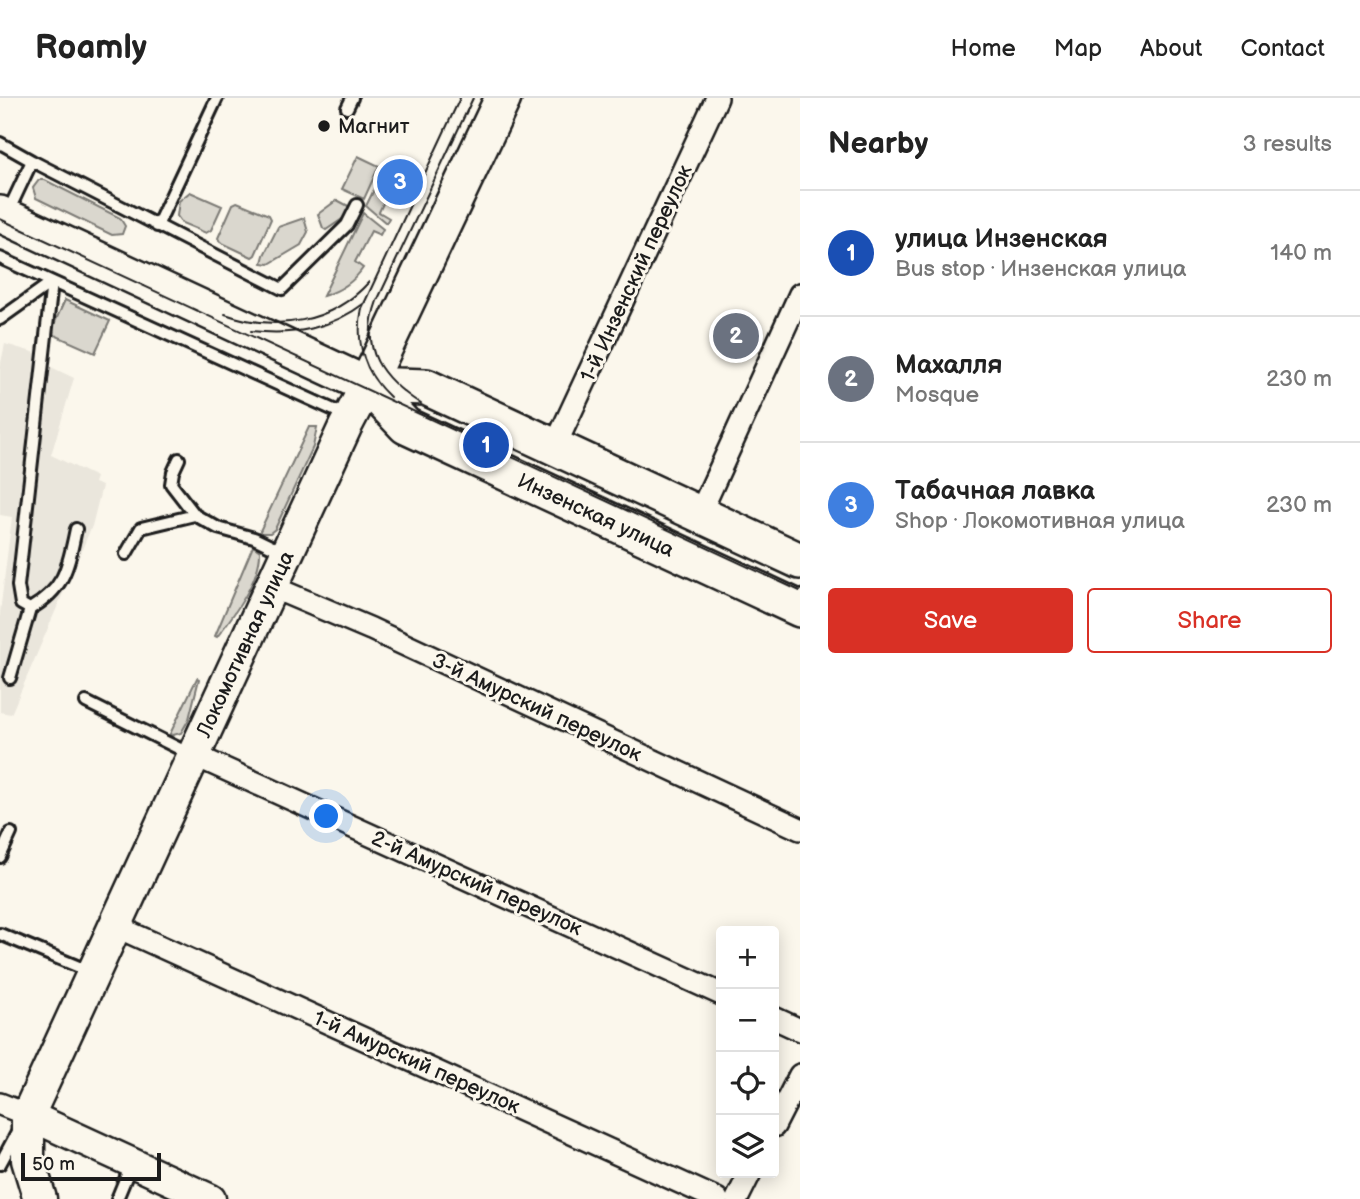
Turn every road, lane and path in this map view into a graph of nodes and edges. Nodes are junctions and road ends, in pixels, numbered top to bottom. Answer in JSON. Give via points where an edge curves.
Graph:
{"nodes":[{"id":1,"x":217,"y":98,"type":"edge"},
{"id":2,"x":503,"y":98,"type":"edge"},
{"id":3,"x":717,"y":98,"type":"edge"},
{"id":4,"x":0,"y":143,"type":"edge"},
{"id":5,"x":32,"y":160,"type":"junction"},
{"id":6,"x":357,"y":205,"type":"dead end"},
{"id":7,"x":3,"y":215,"type":"edge"},
{"id":8,"x":157,"y":226,"type":"junction"},
{"id":9,"x":0,"y":258,"type":"edge"},
{"id":10,"x":52,"y":282,"type":"junction"},
{"id":11,"x":800,"y":294,"type":"edge"},
{"id":12,"x":0,"y":319,"type":"edge"},
{"id":13,"x":367,"y":385,"type":"junction"},
{"id":14,"x":350,"y":418,"type":"junction"},
{"id":15,"x":554,"y":448,"type":"junction"},
{"id":16,"x":179,"y":459,"type":"dead end"},
{"id":17,"x":699,"y":514,"type":"junction"},
{"id":18,"x":195,"y":515,"type":"junction"},
{"id":19,"x":76,"y":529,"type":"dead end"},
{"id":20,"x":126,"y":554,"type":"dead end"},
{"id":21,"x":287,"y":554,"type":"junction"},
{"id":22,"x":800,"y":561,"type":"edge"},
{"id":23,"x":272,"y":587,"type":"junction"},
{"id":24,"x":30,"y":609,"type":"junction"},
{"id":25,"x":800,"y":609,"type":"edge"},
{"id":26,"x":10,"y":678,"type":"dead end"},
{"id":27,"x":86,"y":702,"type":"dead end"},
{"id":28,"x":194,"y":755,"type":"junction"},
{"id":29,"x":800,"y":829,"type":"edge"},
{"id":30,"x":11,"y":833,"type":"dead end"},
{"id":31,"x":0,"y":857,"type":"edge"},
{"id":32,"x":115,"y":926,"type":"junction"},
{"id":33,"x":0,"y":934,"type":"edge"},
{"id":34,"x":94,"y":973,"type":"junction"},
{"id":35,"x":716,"y":992,"type":"edge"},
{"id":36,"x":779,"y":1020,"type":"edge"},
{"id":37,"x":800,"y":1030,"type":"edge"},
{"id":38,"x":800,"y":1075,"type":"edge"},
{"id":39,"x":14,"y":1110,"type":"edge"},
{"id":40,"x":779,"y":1116,"type":"edge"},
{"id":41,"x":132,"y":1163,"type":"junction"},
{"id":42,"x":0,"y":1164,"type":"edge"},
{"id":43,"x":748,"y":1178,"type":"edge"},
{"id":44,"x":40,"y":1199,"type":"edge"},
{"id":45,"x":117,"y":1199,"type":"edge"},
{"id":46,"x":211,"y":1199,"type":"edge"},
{"id":47,"x":718,"y":1199,"type":"edge"},
{"id":48,"x":737,"y":1199,"type":"edge"}],
"edges":[{"from":1,"to":8,"type":"lane"},
{"from":2,"to":13,"type":"main road","name":"Локомотивная улица"},
{"from":3,"to":15,"type":"street","name":"1-й Инзенский переулок"},
{"from":4,"to":5,"type":"lane"},
{"from":5,"to":7,"type":"lane"},
{"from":5,"to":8,"type":"lane"},
{"from":6,"to":8,"type":"lane","via":[[347,225],[282,289]]},
{"from":7,"to":13,"type":"main road","name":"Инзенская улица"},
{"from":9,"to":10,"type":"lane"},
{"from":10,"to":12,"type":"lane"},
{"from":10,"to":14,"type":"lane"},
{"from":10,"to":24,"type":"lane","via":[[18,586],[21,604]]},
{"from":11,"to":17,"type":"street"},
{"from":13,"to":14,"type":"main road","name":"Локомотивная улица"},
{"from":13,"to":15,"type":"main road","name":"Инзенская улица","via":[[426,387]]},
{"from":13,"to":25,"type":"main road","name":"Инзенская улица","via":[[406,426]]},
{"from":14,"to":21,"type":"main road","name":"Локомотивная улица"},
{"from":15,"to":17,"type":"main road","name":"Инзенская улица"},
{"from":16,"to":18,"type":"lane","via":[[171,484]]},
{"from":17,"to":22,"type":"main road","name":"Инзенская улица"},
{"from":18,"to":20,"type":"lane","via":[[141,528]]},
{"from":18,"to":21,"type":"lane"},
{"from":19,"to":24,"type":"lane","via":[[66,574],[44,601]]},
{"from":21,"to":23,"type":"main road","name":"Локомотивная улица"},
{"from":23,"to":28,"type":"main road","name":"Локомотивная улица"},
{"from":23,"to":29,"type":"street","name":"3-й Амурский переулок"},
{"from":24,"to":26,"type":"lane"},
{"from":27,"to":28,"type":"lane"},
{"from":28,"to":32,"type":"main road","name":"Локомотивная улица"},
{"from":28,"to":35,"type":"street","name":"2-й Амурский переулок"},
{"from":30,"to":31,"type":"lane"},
{"from":32,"to":34,"type":"main road","name":"Локомотивная улица"},
{"from":32,"to":47,"type":"street","name":"1-й Амурский переулок"},
{"from":33,"to":34,"type":"lane"},
{"from":34,"to":39,"type":"main road","name":"Локомотивная улица"},
{"from":36,"to":37,"type":"street"},
{"from":38,"to":40,"type":"street"},
{"from":39,"to":41,"type":"street"},
{"from":39,"to":42,"type":"lane"},
{"from":39,"to":44,"type":"main road","name":"Локомотивная улица"},
{"from":41,"to":45,"type":"lane"},
{"from":41,"to":46,"type":"street"},
{"from":43,"to":48,"type":"street"}]}
